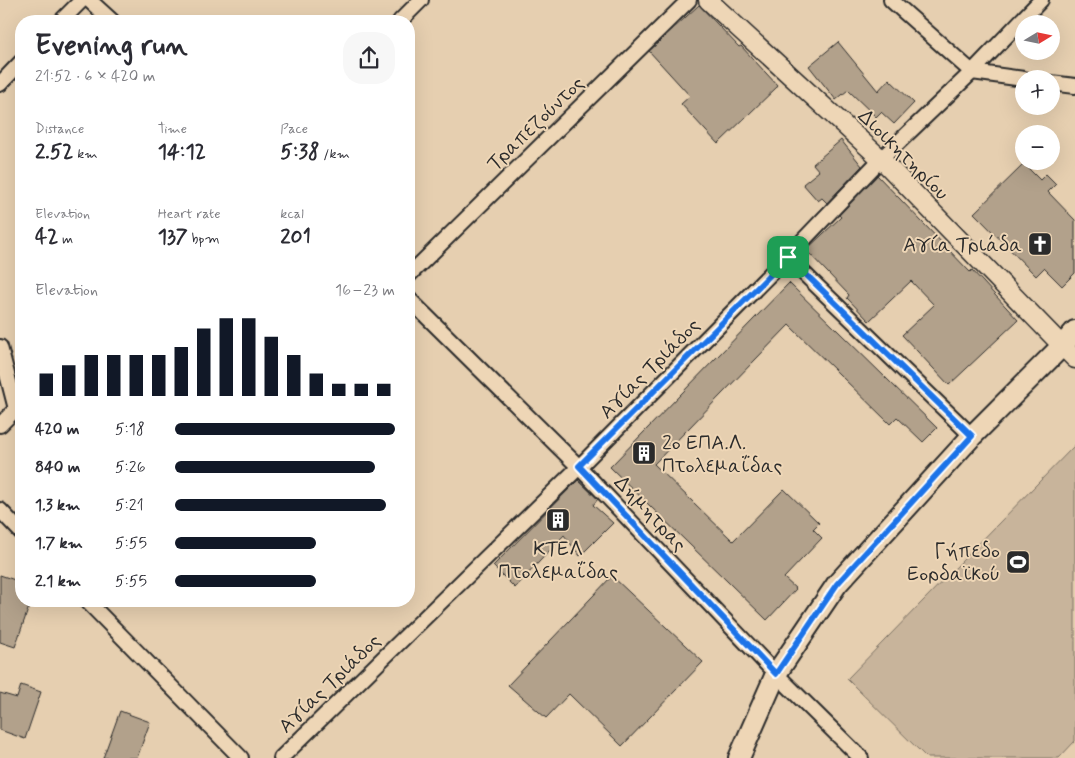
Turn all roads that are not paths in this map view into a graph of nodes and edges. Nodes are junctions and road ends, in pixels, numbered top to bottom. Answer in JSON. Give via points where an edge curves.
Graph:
{"nodes":[{"id":1,"x":82,"y":0,"type":"edge"},
{"id":2,"x":89,"y":0,"type":"edge"},
{"id":3,"x":421,"y":0,"type":"edge"},
{"id":4,"x":689,"y":0,"type":"edge"},
{"id":5,"x":708,"y":0,"type":"edge"},
{"id":6,"x":891,"y":0,"type":"edge"},
{"id":7,"x":1041,"y":0,"type":"edge"},
{"id":8,"x":67,"y":15,"type":"edge"},
{"id":9,"x":105,"y":15,"type":"edge"},
{"id":10,"x":406,"y":15,"type":"edge"},
{"id":11,"x":15,"y":68,"type":"edge"},
{"id":12,"x":972,"y":72,"type":"junction"},
{"id":13,"x":1015,"y":78,"type":"edge"},
{"id":14,"x":0,"y":84,"type":"edge"},
{"id":15,"x":1060,"y":84,"type":"edge"},
{"id":16,"x":1075,"y":86,"type":"edge"},
{"id":17,"x":882,"y":159,"type":"junction"},
{"id":18,"x":788,"y":257,"type":"junction"},
{"id":19,"x":415,"y":269,"type":"edge"},
{"id":20,"x":415,"y":305,"type":"edge"},
{"id":21,"x":1075,"y":331,"type":"edge"},
{"id":22,"x":0,"y":347,"type":"edge"},
{"id":23,"x":1068,"y":353,"type":"edge"},
{"id":24,"x":15,"y":394,"type":"edge"},
{"id":25,"x":15,"y":410,"type":"edge"},
{"id":26,"x":0,"y":425,"type":"edge"},
{"id":27,"x":972,"y":436,"type":"junction"},
{"id":28,"x":579,"y":466,"type":"junction"},
{"id":29,"x":0,"y":510,"type":"edge"},
{"id":30,"x":15,"y":526,"type":"edge"},
{"id":31,"x":97,"y":607,"type":"edge"},
{"id":32,"x":776,"y":674,"type":"junction"},
{"id":33,"x":241,"y":758,"type":"edge"},
{"id":34,"x":281,"y":758,"type":"edge"},
{"id":35,"x":739,"y":758,"type":"edge"},
{"id":36,"x":861,"y":758,"type":"edge"}],
"edges":[{"from":1,"to":8,"type":"street"},
{"from":2,"to":9,"type":"street"},
{"from":3,"to":10,"type":"street"},
{"from":4,"to":19,"type":"street","name":"Τραπεζούντος"},
{"from":5,"to":17,"type":"street","name":"Διοικητηρίου"},
{"from":6,"to":12,"type":"street"},
{"from":7,"to":12,"type":"street","name":"Αγίας Τριάδος"},
{"from":11,"to":14,"type":"street"},
{"from":12,"to":13,"type":"street"},
{"from":12,"to":17,"type":"street","name":"Αγίας Τριάδος"},
{"from":15,"to":16,"type":"street"},
{"from":17,"to":18,"type":"street","name":"Αγίας Τριάδος"},
{"from":17,"to":23,"type":"street","name":"Διοικητηρίου"},
{"from":18,"to":27,"type":"street"},
{"from":18,"to":28,"type":"street","name":"Αγίας Τριάδος"},
{"from":20,"to":28,"type":"street","name":"Δήμητρας"},
{"from":21,"to":23,"type":"main road"},
{"from":22,"to":24,"type":"street"},
{"from":23,"to":27,"type":"main road"},
{"from":25,"to":26,"type":"street"},
{"from":27,"to":32,"type":"main road","via":[[837,584]]},
{"from":28,"to":32,"type":"street","name":"Δήμητρας"},
{"from":28,"to":34,"type":"street","name":"Αγίας Τριάδος"},
{"from":29,"to":30,"type":"street"},
{"from":31,"to":33,"type":"street"},
{"from":32,"to":35,"type":"main road"},
{"from":32,"to":36,"type":"street","name":"Δήμητρας"}]}
